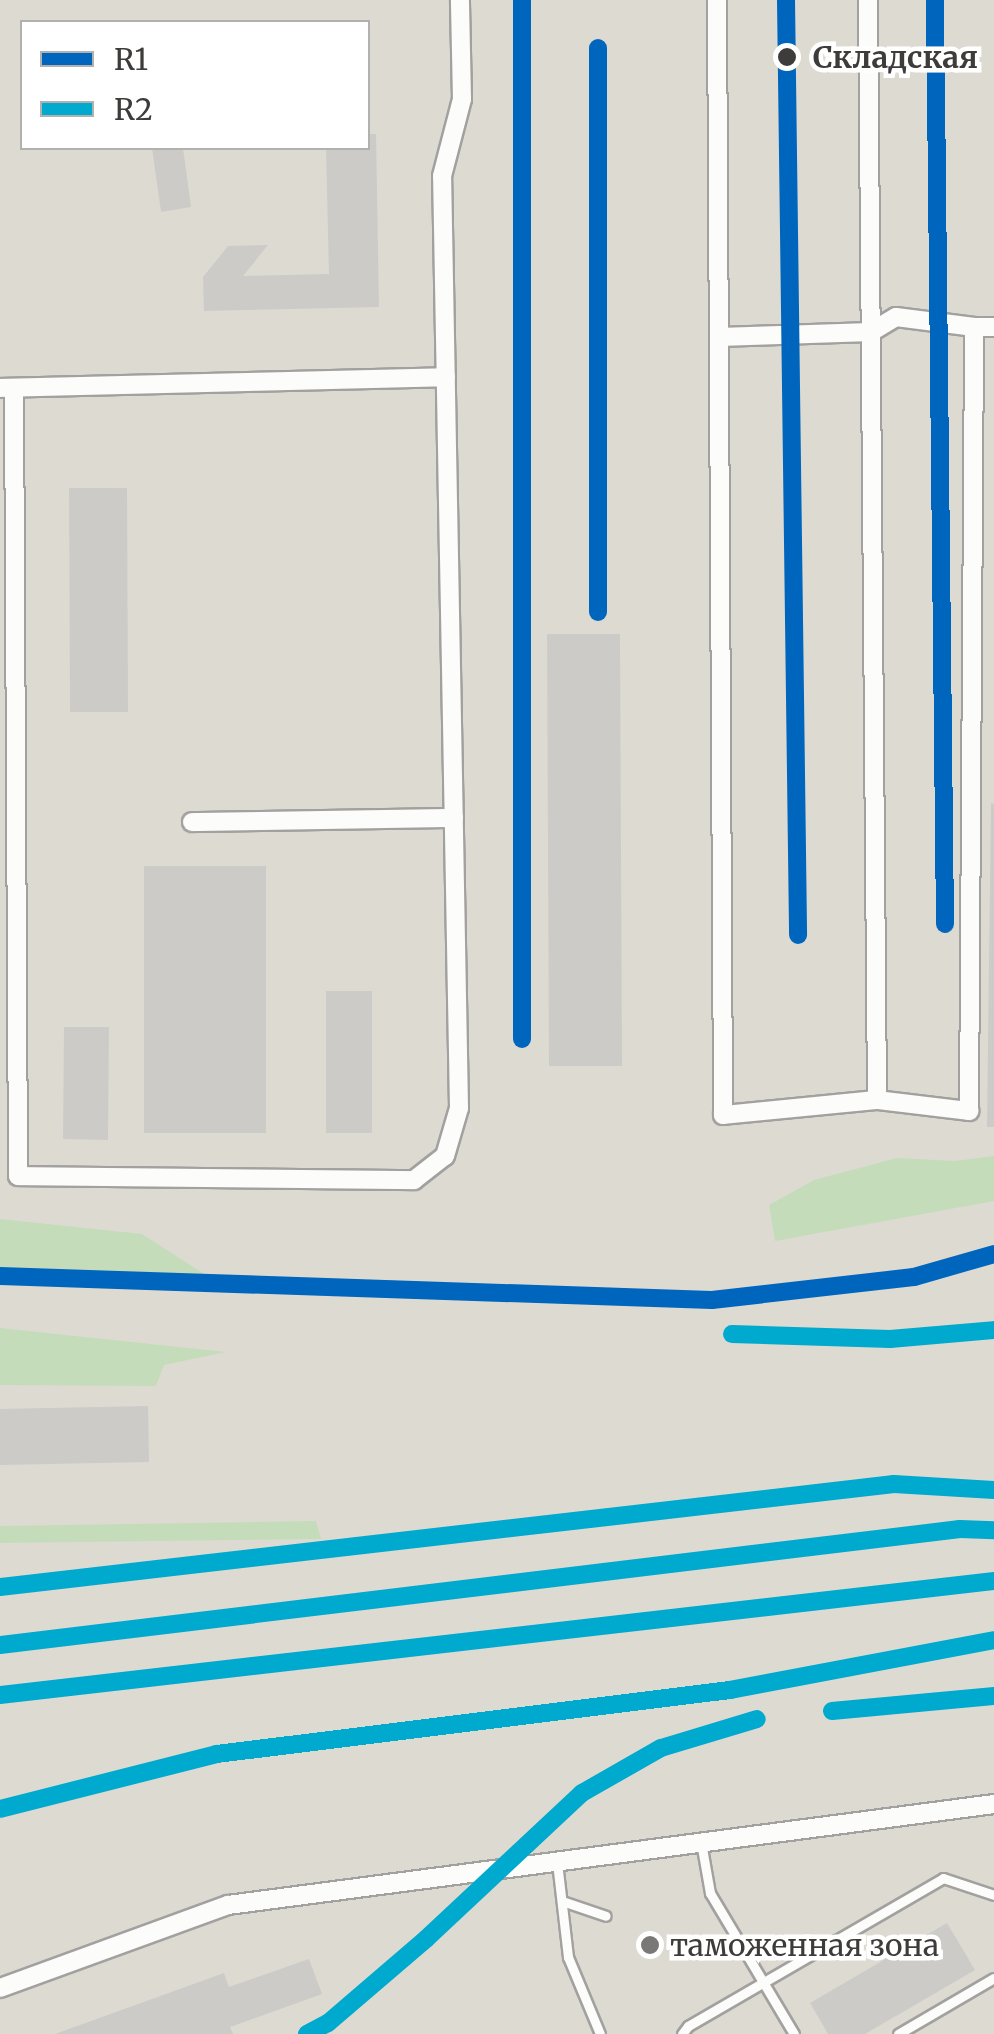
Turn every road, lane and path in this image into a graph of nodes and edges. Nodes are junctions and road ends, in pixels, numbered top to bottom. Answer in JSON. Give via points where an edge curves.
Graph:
{"nodes":[{"id":1,"x":460,"y":0,"type":"edge"},
{"id":2,"x":717,"y":0,"type":"edge"},
{"id":3,"x":868,"y":0,"type":"edge"},
{"id":4,"x":974,"y":327,"type":"junction"},
{"id":5,"x":994,"y":328,"type":"edge"},
{"id":6,"x":871,"y":332,"type":"junction"},
{"id":7,"x":718,"y":337,"type":"junction"},
{"id":8,"x":446,"y":377,"type":"junction"},
{"id":9,"x":7,"y":388,"type":"edge"},
{"id":10,"x":454,"y":818,"type":"junction"},
{"id":11,"x":192,"y":822,"type":"dead end"},
{"id":12,"x":878,"y":1100,"type":"junction"},
{"id":13,"x":994,"y":1804,"type":"edge"},
{"id":14,"x":701,"y":1842,"type":"junction"},
{"id":15,"x":557,"y":1862,"type":"junction"},
{"id":16,"x":994,"y":1895,"type":"edge"},
{"id":17,"x":562,"y":1901,"type":"junction"},
{"id":18,"x":606,"y":1916,"type":"dead end"},
{"id":19,"x":994,"y":1978,"type":"edge"},
{"id":20,"x":763,"y":1983,"type":"junction"},
{"id":21,"x":0,"y":1988,"type":"edge"},
{"id":22,"x":600,"y":2034,"type":"edge"},
{"id":23,"x":682,"y":2034,"type":"edge"},
{"id":24,"x":794,"y":2034,"type":"edge"},
{"id":25,"x":898,"y":2034,"type":"edge"}],
"edges":[{"from":1,"to":8,"type":"street","via":[[462,99],[442,176]]},
{"from":2,"to":7,"type":"street"},
{"from":3,"to":6,"type":"street"},
{"from":4,"to":5,"type":"street"},
{"from":4,"to":6,"type":"street","via":[[896,317]]},
{"from":4,"to":12,"type":"street","via":[[969,1111]]},
{"from":6,"to":7,"type":"street"},
{"from":6,"to":12,"type":"street"},
{"from":7,"to":12,"type":"street","via":[[722,1115]]},
{"from":8,"to":9,"type":"street"},
{"from":8,"to":10,"type":"street"},
{"from":9,"to":10,"type":"street","via":[[18,1176],[414,1180],[444,1156],[459,1108]]},
{"from":10,"to":11,"type":"street"},
{"from":13,"to":14,"type":"street"},
{"from":14,"to":15,"type":"street"},
{"from":14,"to":20,"type":"lane","via":[[710,1893]]},
{"from":15,"to":17,"type":"lane"},
{"from":15,"to":21,"type":"street","via":[[228,1905]]},
{"from":16,"to":20,"type":"lane","via":[[944,1878]]},
{"from":17,"to":18,"type":"lane"},
{"from":17,"to":22,"type":"lane","via":[[568,1957]]},
{"from":19,"to":25,"type":"lane"},
{"from":20,"to":23,"type":"lane"},
{"from":20,"to":24,"type":"lane"}]}
